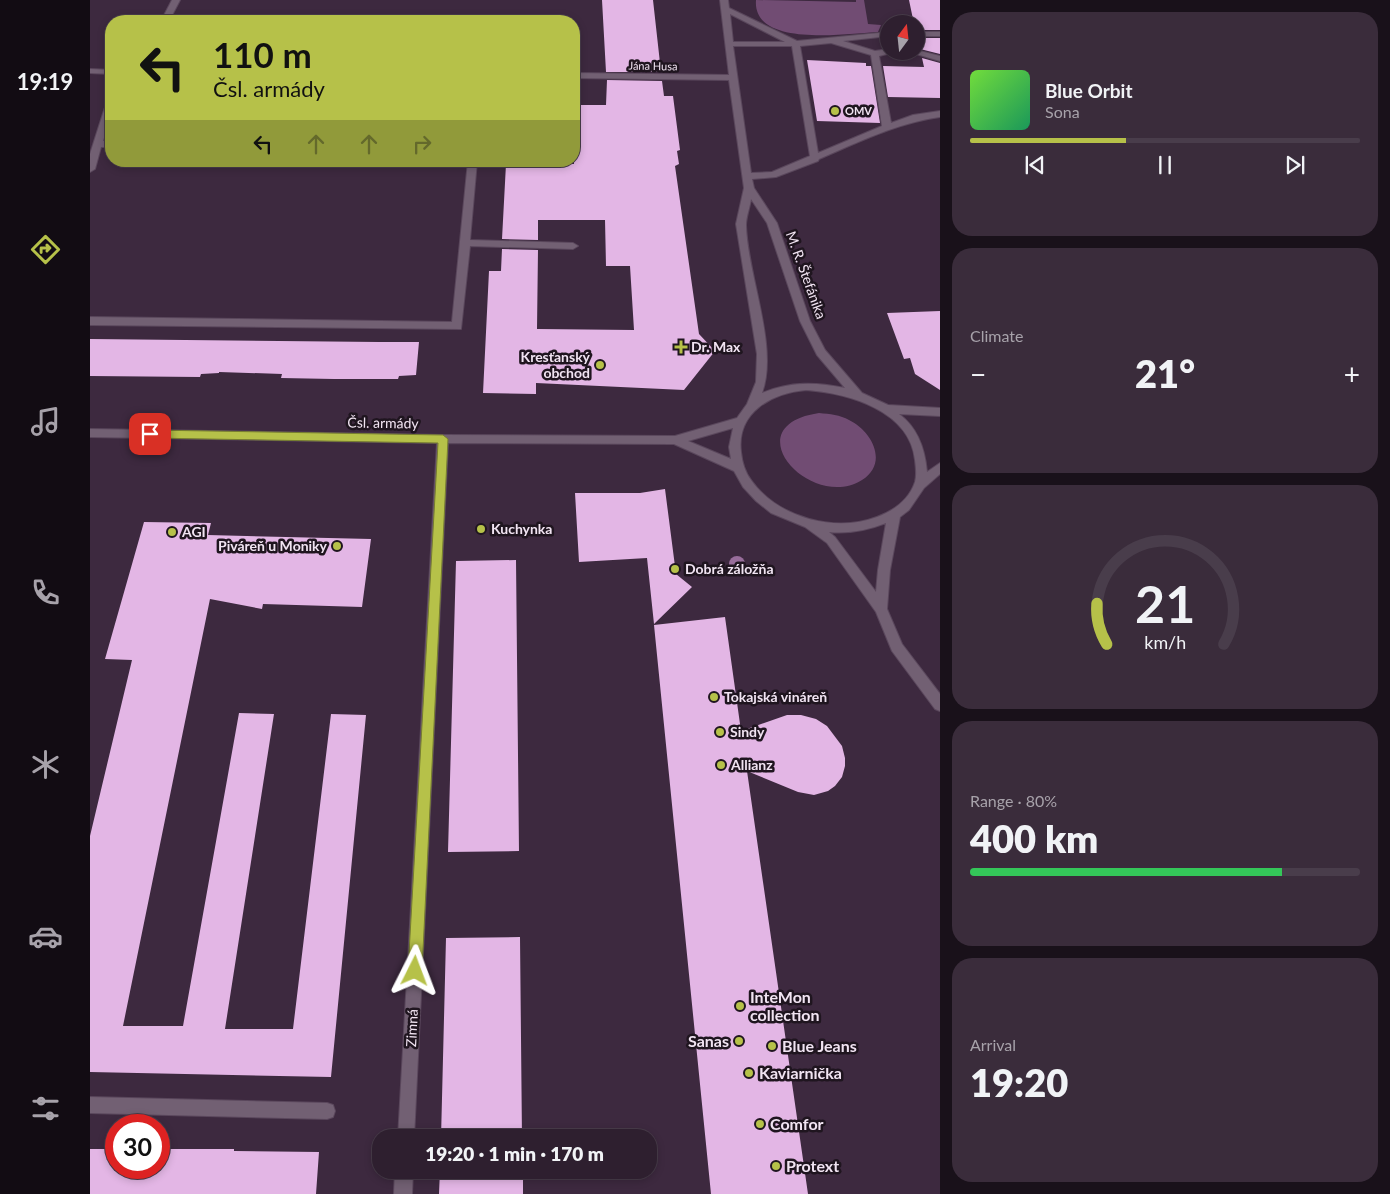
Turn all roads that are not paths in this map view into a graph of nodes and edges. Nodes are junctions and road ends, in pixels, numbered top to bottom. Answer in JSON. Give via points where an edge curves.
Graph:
{"nodes":[{"id":1,"x":176,"y":0,"type":"edge"},
{"id":2,"x":725,"y":4,"type":"edge"},
{"id":3,"x":168,"y":15,"type":"edge"},
{"id":4,"x":925,"y":34,"type":"edge"},
{"id":5,"x":940,"y":34,"type":"edge"},
{"id":6,"x":880,"y":35,"type":"edge"},
{"id":7,"x":831,"y":40,"type":"junction"},
{"id":8,"x":729,"y":44,"type":"junction"},
{"id":9,"x":796,"y":44,"type":"junction"},
{"id":10,"x":880,"y":53,"type":"edge"},
{"id":11,"x":875,"y":54,"type":"junction"},
{"id":12,"x":925,"y":55,"type":"edge"},
{"id":13,"x":940,"y":59,"type":"edge"},
{"id":14,"x":90,"y":71,"type":"edge"},
{"id":15,"x":105,"y":72,"type":"edge"},
{"id":16,"x":580,"y":76,"type":"edge"},
{"id":17,"x":733,"y":78,"type":"junction"},
{"id":18,"x":940,"y":114,"type":"edge"},
{"id":19,"x":105,"y":121,"type":"edge"},
{"id":20,"x":887,"y":127,"type":"junction"},
{"id":21,"x":98,"y":144,"type":"junction"},
{"id":22,"x":105,"y":144,"type":"edge"},
{"id":23,"x":815,"y":159,"type":"junction"},
{"id":24,"x":472,"y":167,"type":"edge"},
{"id":25,"x":90,"y":169,"type":"edge"},
{"id":26,"x":747,"y":176,"type":"junction"},
{"id":27,"x":749,"y":188,"type":"junction"},
{"id":28,"x":465,"y":243,"type":"junction"},
{"id":29,"x":573,"y":246,"type":"dead end"},
{"id":30,"x":90,"y":321,"type":"edge"},
{"id":31,"x":857,"y":394,"type":"junction"},
{"id":32,"x":752,"y":406,"type":"junction"},
{"id":33,"x":885,"y":408,"type":"junction"},
{"id":34,"x":940,"y":412,"type":"edge"},
{"id":35,"x":739,"y":422,"type":"junction"},
{"id":36,"x":90,"y":434,"type":"edge"},
{"id":37,"x":443,"y":439,"type":"junction"},
{"id":38,"x":675,"y":440,"type":"junction"},
{"id":39,"x":940,"y":467,"type":"edge"},
{"id":40,"x":740,"y":468,"type":"junction"},
{"id":41,"x":919,"y":486,"type":"junction"},
{"id":42,"x":894,"y":516,"type":"junction"},
{"id":43,"x":804,"y":522,"type":"junction"},
{"id":44,"x":881,"y":610,"type":"junction"},
{"id":45,"x":940,"y":705,"type":"edge"},
{"id":46,"x":90,"y":1105,"type":"edge"},
{"id":47,"x":326,"y":1111,"type":"dead end"},
{"id":48,"x":406,"y":1129,"type":"edge"},
{"id":49,"x":404,"y":1179,"type":"edge"},
{"id":50,"x":403,"y":1194,"type":"edge"}],
"edges":[{"from":1,"to":3,"type":"street"},
{"from":2,"to":8,"type":"street","name":"M. R. Štefánika"},
{"from":2,"to":9,"type":"street"},
{"from":4,"to":5,"type":"street"},
{"from":6,"to":7,"type":"street"},
{"from":7,"to":9,"type":"street"},
{"from":7,"to":11,"type":"street"},
{"from":8,"to":9,"type":"street"},
{"from":8,"to":17,"type":"street","name":"M. R. Štefánika"},
{"from":9,"to":23,"type":"street"},
{"from":10,"to":11,"type":"street"},
{"from":11,"to":20,"type":"street"},
{"from":12,"to":13,"type":"street"},
{"from":14,"to":15,"type":"street"},
{"from":16,"to":17,"type":"street","name":"Jána Husa"},
{"from":17,"to":26,"type":"street","name":"M. R. Štefánika"},
{"from":18,"to":20,"type":"street","via":[[913,118]]},
{"from":19,"to":21,"type":"street"},
{"from":20,"to":23,"type":"street"},
{"from":21,"to":22,"type":"street"},
{"from":21,"to":25,"type":"street"},
{"from":23,"to":26,"type":"street","via":[[773,175]]},
{"from":24,"to":28,"type":"street"},
{"from":26,"to":27,"type":"street","name":"M. R. Štefánika"},
{"from":27,"to":31,"type":"street","name":"M. R. Štefánika","via":[[772,223],[805,321],[821,352]]},
{"from":27,"to":32,"type":"street","name":"M. R. Štefánika","via":[[741,224],[762,354],[761,382]]},
{"from":28,"to":29,"type":"street"},
{"from":28,"to":30,"type":"street","via":[[457,326]]},
{"from":31,"to":32,"type":"street","via":[[832,387],[806,386],[765,396]]},
{"from":31,"to":33,"type":"street"},
{"from":32,"to":35,"type":"street"},
{"from":33,"to":34,"type":"street"},
{"from":33,"to":41,"type":"street","via":[[914,440],[921,458]]},
{"from":35,"to":38,"type":"street"},
{"from":35,"to":40,"type":"street","via":[[734,451]]},
{"from":36,"to":37,"type":"street","name":"Čsl. armády"},
{"from":37,"to":38,"type":"street","name":"Čsl. armády"},
{"from":37,"to":48,"type":"street","name":"Zimná"},
{"from":38,"to":40,"type":"street"},
{"from":39,"to":41,"type":"street"},
{"from":40,"to":43,"type":"street","via":[[747,483],[760,497],[777,510]]},
{"from":41,"to":42,"type":"street","via":[[910,502]]},
{"from":42,"to":43,"type":"street","via":[[862,527],[833,528]]},
{"from":42,"to":44,"type":"street","via":[[884,570]]},
{"from":43,"to":44,"type":"street","via":[[832,540]]},
{"from":44,"to":45,"type":"street","via":[[897,646]]},
{"from":46,"to":47,"type":"street"},
{"from":49,"to":50,"type":"street"}]}
